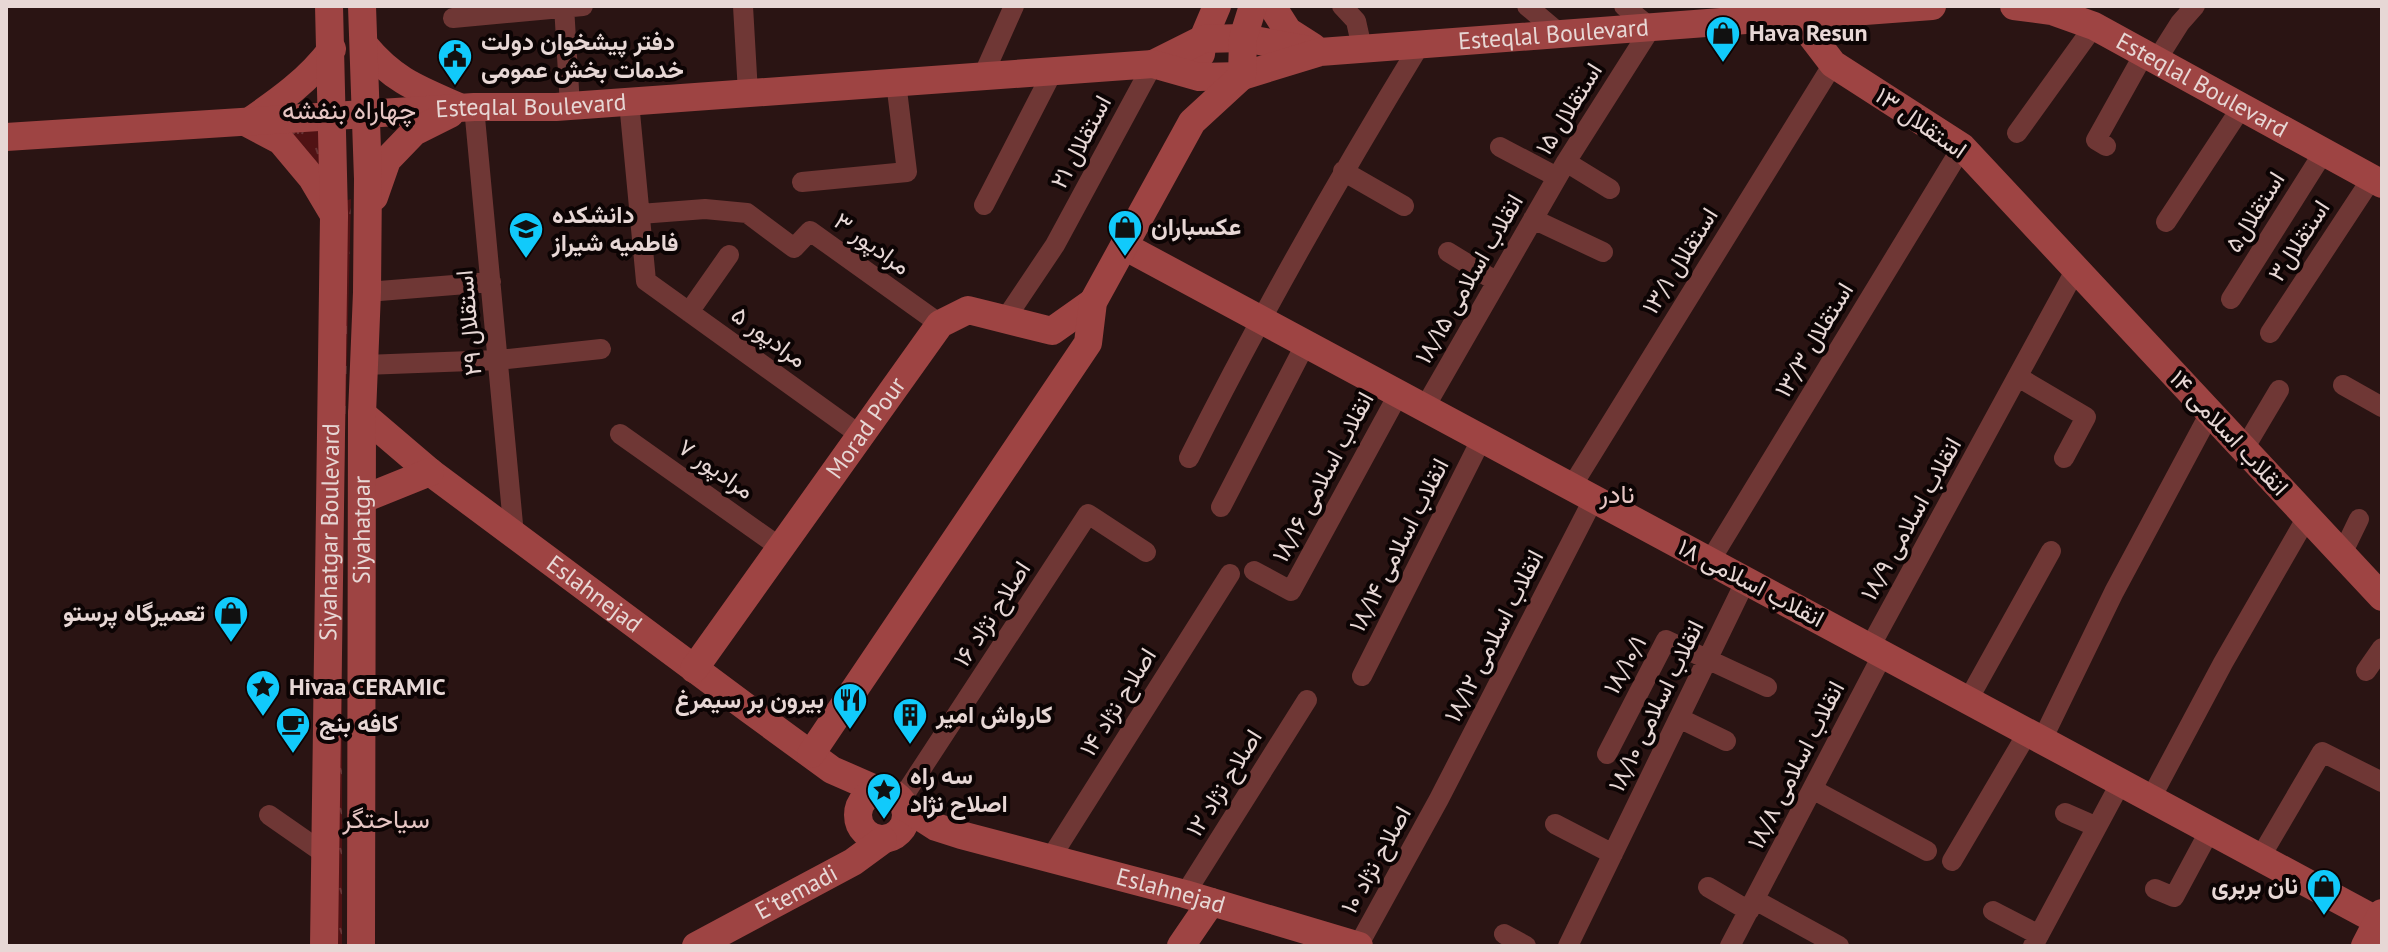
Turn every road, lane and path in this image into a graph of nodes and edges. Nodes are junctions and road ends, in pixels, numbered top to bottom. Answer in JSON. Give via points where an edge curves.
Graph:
{"nodes":[{"id":1,"x":329,"y":6,"type":"edge"},
{"id":2,"x":362,"y":6,"type":"edge"},
{"id":3,"x":743,"y":6,"type":"edge"},
{"id":4,"x":1014,"y":6,"type":"edge"},
{"id":5,"x":1217,"y":6,"type":"edge"},
{"id":6,"x":1253,"y":6,"type":"edge"},
{"id":7,"x":1272,"y":6,"type":"edge"},
{"id":8,"x":1342,"y":6,"type":"edge"},
{"id":9,"x":1527,"y":6,"type":"edge"},
{"id":10,"x":1624,"y":6,"type":"edge"},
{"id":11,"x":1932,"y":6,"type":"edge"},
{"id":12,"x":2014,"y":6,"type":"edge"},
{"id":13,"x":2195,"y":6,"type":"edge"},
{"id":14,"x":571,"y":7,"type":"edge"},
{"id":15,"x":1757,"y":11,"type":"edge"},
{"id":16,"x":1797,"y":17,"type":"junction"},
{"id":17,"x":453,"y":18,"type":"dead end"},
{"id":18,"x":2094,"y":26,"type":"junction"},
{"id":19,"x":1651,"y":28,"type":"junction"},
{"id":20,"x":1560,"y":34,"type":"junction"},
{"id":21,"x":1243,"y":38,"type":"junction"},
{"id":22,"x":1203,"y":39,"type":"junction"},
{"id":23,"x":1421,"y":43,"type":"junction"},
{"id":24,"x":365,"y":46,"type":"junction"},
{"id":25,"x":1362,"y":48,"type":"junction"},
{"id":26,"x":332,"y":49,"type":"junction"},
{"id":27,"x":1320,"y":52,"type":"junction"},
{"id":28,"x":2150,"y":58,"type":"junction"},
{"id":29,"x":1153,"y":64,"type":"junction"},
{"id":30,"x":1833,"y":64,"type":"junction"},
{"id":31,"x":1053,"y":71,"type":"junction"},
{"id":32,"x":1242,"y":76,"type":"junction"},
{"id":33,"x":1199,"y":77,"type":"junction"},
{"id":34,"x":982,"y":78,"type":"junction"},
{"id":35,"x":896,"y":82,"type":"junction"},
{"id":36,"x":748,"y":93,"type":"junction"},
{"id":37,"x":629,"y":102,"type":"junction"},
{"id":38,"x":570,"y":106,"type":"junction"},
{"id":39,"x":468,"y":108,"type":"junction"},
{"id":40,"x":2241,"y":108,"type":"junction"},
{"id":41,"x":366,"y":115,"type":"junction"},
{"id":42,"x":331,"y":117,"type":"junction"},
{"id":43,"x":1192,"y":122,"type":"junction"},
{"id":44,"x":247,"y":123,"type":"junction"},
{"id":45,"x":2017,"y":133,"type":"dead end"},
{"id":46,"x":6,"y":137,"type":"edge"},
{"id":47,"x":2106,"y":146,"type":"dead end"},
{"id":48,"x":1500,"y":147,"type":"dead end"},
{"id":49,"x":1962,"y":147,"type":"junction"},
{"id":50,"x":2323,"y":153,"type":"junction"},
{"id":51,"x":1562,"y":170,"type":"junction"},
{"id":52,"x":1343,"y":171,"type":"junction"},
{"id":53,"x":2377,"y":181,"type":"edge"},
{"id":54,"x":802,"y":182,"type":"dead end"},
{"id":55,"x":1610,"y":189,"type":"dead end"},
{"id":56,"x":984,"y":205,"type":"dead end"},
{"id":57,"x":1404,"y":206,"type":"dead end"},
{"id":58,"x":367,"y":214,"type":"junction"},
{"id":59,"x":640,"y":214,"type":"junction"},
{"id":60,"x":334,"y":216,"type":"junction"},
{"id":61,"x":1533,"y":219,"type":"junction"},
{"id":62,"x":2166,"y":222,"type":"dead end"},
{"id":63,"x":1124,"y":246,"type":"junction"},
{"id":64,"x":1448,"y":252,"type":"dead end"},
{"id":65,"x":1603,"y":252,"type":"dead end"},
{"id":66,"x":729,"y":255,"type":"dead end"},
{"id":67,"x":2076,"y":269,"type":"junction"},
{"id":68,"x":491,"y":282,"type":"junction"},
{"id":69,"x":1497,"y":282,"type":"junction"},
{"id":70,"x":367,"y":292,"type":"junction"},
{"id":71,"x":2231,"y":299,"type":"dead end"},
{"id":72,"x":1093,"y":302,"type":"junction"},
{"id":73,"x":689,"y":312,"type":"junction"},
{"id":74,"x":1006,"y":318,"type":"junction"},
{"id":75,"x":1261,"y":319,"type":"junction"},
{"id":76,"x":940,"y":324,"type":"junction"},
{"id":77,"x":2270,"y":333,"type":"dead end"},
{"id":78,"x":1306,"y":343,"type":"junction"},
{"id":79,"x":601,"y":349,"type":"dead end"},
{"id":80,"x":498,"y":360,"type":"junction"},
{"id":81,"x":364,"y":365,"type":"junction"},
{"id":82,"x":2018,"y":377,"type":"junction"},
{"id":83,"x":2343,"y":385,"type":"dead end"},
{"id":84,"x":2279,"y":390,"type":"dead end"},
{"id":85,"x":1399,"y":393,"type":"junction"},
{"id":86,"x":2381,"y":402,"type":"edge"},
{"id":87,"x":1425,"y":407,"type":"junction"},
{"id":88,"x":2210,"y":413,"type":"junction"},
{"id":89,"x":362,"y":414,"type":"junction"},
{"id":90,"x":620,"y":434,"type":"dead end"},
{"id":91,"x":860,"y":435,"type":"junction"},
{"id":92,"x":1482,"y":438,"type":"junction"},
{"id":93,"x":2244,"y":449,"type":"junction"},
{"id":94,"x":1189,"y":458,"type":"dead end"},
{"id":95,"x":2064,"y":458,"type":"dead end"},
{"id":96,"x":430,"y":472,"type":"junction"},
{"id":97,"x":1583,"y":492,"type":"junction"},
{"id":98,"x":363,"y":499,"type":"junction"},
{"id":99,"x":1221,"y":507,"type":"dead end"},
{"id":100,"x":2307,"y":517,"type":"junction"},
{"id":101,"x":2359,"y":519,"type":"dead end"},
{"id":102,"x":514,"y":535,"type":"junction"},
{"id":103,"x":781,"y":548,"type":"junction"},
{"id":104,"x":2051,"y":551,"type":"dead end"},
{"id":105,"x":1146,"y":552,"type":"dead end"},
{"id":106,"x":2342,"y":554,"type":"junction"},
{"id":107,"x":1710,"y":561,"type":"junction"},
{"id":108,"x":1254,"y":571,"type":"dead end"},
{"id":109,"x":1230,"y":574,"type":"dead end"},
{"id":110,"x":1746,"y":580,"type":"junction"},
{"id":111,"x":2382,"y":597,"type":"edge"},
{"id":112,"x":2382,"y":648,"type":"edge"},
{"id":113,"x":1876,"y":650,"type":"junction"},
{"id":114,"x":1708,"y":660,"type":"junction"},
{"id":115,"x":694,"y":669,"type":"junction"},
{"id":116,"x":2366,"y":671,"type":"dead end"},
{"id":117,"x":1362,"y":676,"type":"dead end"},
{"id":118,"x":1767,"y":687,"type":"dead end"},
{"id":119,"x":1307,"y":700,"type":"dead end"},
{"id":120,"x":1968,"y":700,"type":"junction"},
{"id":121,"x":1679,"y":718,"type":"junction"},
{"id":122,"x":2035,"y":736,"type":"junction"},
{"id":123,"x":1726,"y":741,"type":"dead end"},
{"id":124,"x":1607,"y":754,"type":"dead end"},
{"id":125,"x":821,"y":762,"type":"junction"},
{"id":126,"x":2121,"y":782,"type":"junction"},
{"id":127,"x":2382,"y":782,"type":"edge"},
{"id":128,"x":1814,"y":790,"type":"junction"},
{"id":129,"x":2151,"y":798,"type":"junction"},
{"id":130,"x":895,"y":799,"type":"junction"},
{"id":131,"x":1439,"y":799,"type":"joint"},
{"id":132,"x":2065,"y":813,"type":"dead end"},
{"id":133,"x":269,"y":815,"type":"dead end"},
{"id":134,"x":1555,"y":824,"type":"dead end"},
{"id":135,"x":936,"y":827,"type":"junction"},
{"id":136,"x":2097,"y":827,"type":"junction"},
{"id":137,"x":875,"y":829,"type":"junction"},
{"id":138,"x":2210,"y":830,"type":"junction"},
{"id":139,"x":1927,"y":851,"type":"dead end"},
{"id":140,"x":325,"y":854,"type":"junction"},
{"id":141,"x":1613,"y":854,"type":"junction"},
{"id":142,"x":2261,"y":856,"type":"junction"},
{"id":143,"x":1050,"y":859,"type":"junction"},
{"id":144,"x":1952,"y":861,"type":"dead end"},
{"id":145,"x":1708,"y":887,"type":"dead end"},
{"id":146,"x":2155,"y":889,"type":"dead end"},
{"id":147,"x":1198,"y":898,"type":"junction"},
{"id":148,"x":1752,"y":906,"type":"junction"},
{"id":149,"x":1993,"y":911,"type":"dead end"},
{"id":150,"x":2380,"y":917,"type":"edge"},
{"id":151,"x":1504,"y":934,"type":"dead end"},
{"id":152,"x":2036,"y":940,"type":"edge"},
{"id":153,"x":324,"y":946,"type":"edge"},
{"id":154,"x":361,"y":946,"type":"edge"},
{"id":155,"x":696,"y":946,"type":"edge"},
{"id":156,"x":1181,"y":946,"type":"edge"},
{"id":157,"x":1358,"y":946,"type":"edge"},
{"id":158,"x":1526,"y":946,"type":"edge"},
{"id":159,"x":1568,"y":946,"type":"edge"},
{"id":160,"x":1730,"y":946,"type":"edge"},
{"id":161,"x":1839,"y":946,"type":"edge"},
{"id":162,"x":2365,"y":946,"type":"edge"}],
"edges":[{"from":1,"to":26,"type":"main road","name":"Siyahatgar Boulevard"},
{"from":2,"to":24,"type":"main road","name":"Siyahatgar"},
{"from":3,"to":36,"type":"street"},
{"from":4,"to":34,"type":"street"},
{"from":5,"to":22,"type":"main road"},
{"from":6,"to":21,"type":"main road"},
{"from":7,"to":27,"type":"main road","via":[[1288,31]]},
{"from":8,"to":25,"type":"street","via":[[1356,21]]},
{"from":9,"to":20,"type":"street"},
{"from":10,"to":19,"type":"street"},
{"from":11,"to":16,"type":"main road","name":"Esteqlal Boulevard"},
{"from":12,"to":18,"type":"main road","name":"Esteqlal Boulevard","via":[[2052,11]]},
{"from":13,"to":28,"type":"street"},
{"from":14,"to":17,"type":"street"},
{"from":14,"to":38,"type":"street"},
{"from":15,"to":16,"type":"main road","name":"Esteqlal Boulevard"},
{"from":15,"to":19,"type":"main road","name":"Esteqlal Boulevard"},
{"from":16,"to":30,"type":"main road","name":"۱۳ استقلال"},
{"from":18,"to":28,"type":"main road","name":"Esteqlal Boulevard"},
{"from":18,"to":45,"type":"street"},
{"from":19,"to":20,"type":"main road","name":"Esteqlal Boulevard"},
{"from":19,"to":51,"type":"street","name":"۱۵ استقلال"},
{"from":20,"to":23,"type":"main road","name":"Esteqlal Boulevard"},
{"from":21,"to":22,"type":"main road","name":"Esteqlal Boulevard"},
{"from":21,"to":27,"type":"main road","name":"Esteqlal Boulevard"},
{"from":21,"to":32,"type":"main road"},
{"from":22,"to":29,"type":"main road","name":"Esteqlal Boulevard"},
{"from":22,"to":33,"type":"main road"},
{"from":23,"to":25,"type":"main road","name":"Esteqlal Boulevard"},
{"from":23,"to":52,"type":"street"},
{"from":24,"to":39,"type":"main road","via":[[408,84]]},
{"from":24,"to":41,"type":"main road","name":"Siyahatgar"},
{"from":25,"to":27,"type":"main road","name":"Esteqlal Boulevard"},
{"from":26,"to":42,"type":"main road","name":"Siyahatgar Boulevard"},
{"from":26,"to":44,"type":"main road","via":[[292,91]]},
{"from":27,"to":32,"type":"main road","name":"Esteqlal Boulevard"},
{"from":28,"to":40,"type":"main road","name":"Esteqlal Boulevard"},
{"from":28,"to":47,"type":"street","via":[[2096,140]]},
{"from":29,"to":31,"type":"main road","name":"Esteqlal Boulevard"},
{"from":29,"to":33,"type":"main road","name":"Esteqlal Boulevard"},
{"from":29,"to":74,"type":"street","name":"۲۱ استقلال","via":[[1055,245]]},
{"from":30,"to":49,"type":"main road","name":"۱۳ استقلال"},
{"from":30,"to":97,"type":"street","name":"۱۳/۱ استقلال"},
{"from":31,"to":34,"type":"main road","name":"Esteqlal Boulevard"},
{"from":31,"to":56,"type":"street"},
{"from":32,"to":33,"type":"main road","name":"Esteqlal Boulevard"},
{"from":32,"to":43,"type":"main road"},
{"from":33,"to":43,"type":"main road"},
{"from":34,"to":35,"type":"main road","name":"Esteqlal Boulevard"},
{"from":35,"to":36,"type":"main road","name":"Esteqlal Boulevard"},
{"from":35,"to":54,"type":"street","via":[[907,172]]},
{"from":36,"to":37,"type":"main road","name":"Esteqlal Boulevard"},
{"from":37,"to":38,"type":"main road","name":"Esteqlal Boulevard"},
{"from":37,"to":59,"type":"street"},
{"from":38,"to":39,"type":"main road","name":"Esteqlal Boulevard"},
{"from":39,"to":41,"type":"main road","name":"Esteqlal Boulevard"},
{"from":39,"to":58,"type":"main road","via":[[414,132],[387,160]]},
{"from":39,"to":68,"type":"street","name":"۲۹ استقلال"},
{"from":40,"to":50,"type":"main road","name":"Esteqlal Boulevard"},
{"from":40,"to":62,"type":"street"},
{"from":41,"to":42,"type":"main road","name":"Esteqlal Boulevard"},
{"from":41,"to":58,"type":"main road","name":"Siyahatgar"},
{"from":42,"to":44,"type":"main road","name":"Esteqlal Boulevard"},
{"from":42,"to":60,"type":"main road","name":"Siyahatgar Boulevard"},
{"from":43,"to":63,"type":"main road"},
{"from":44,"to":46,"type":"main road","name":"Esteqlal Boulevard"},
{"from":44,"to":60,"type":"main road","via":[[281,141]]},
{"from":48,"to":51,"type":"street"},
{"from":49,"to":67,"type":"main road","name":"۱۳ استقلال"},
{"from":49,"to":107,"type":"street","name":"۱۳/۳ استقلال"},
{"from":50,"to":53,"type":"main road","name":"Esteqlal Boulevard"},
{"from":50,"to":71,"type":"street","name":"استقلال۵"},
{"from":51,"to":55,"type":"street"},
{"from":51,"to":61,"type":"street","name":"۱۸/۱۵ انقلاب اسلامی"},
{"from":52,"to":57,"type":"street"},
{"from":52,"to":75,"type":"street"},
{"from":53,"to":77,"type":"street","name":"استقلال۳"},
{"from":58,"to":70,"type":"main road","name":"Siyahatgar"},
{"from":59,"to":73,"type":"street","name":"۵ مرادپور","via":[[646,281]]},
{"from":59,"to":76,"type":"street","name":"۳ مرادپور","via":[[705,209],[747,213],[794,248],[810,231]]},
{"from":60,"to":140,"type":"main road","name":"Siyahatgar Boulevard"},
{"from":61,"to":65,"type":"street"},
{"from":61,"to":69,"type":"street","name":"۱۸/۱۵ انقلاب اسلامی"},
{"from":63,"to":72,"type":"main road"},
{"from":63,"to":75,"type":"main road","name":"۱۸ انقلاب اسلامی"},
{"from":64,"to":69,"type":"street"},
{"from":66,"to":73,"type":"street"},
{"from":67,"to":82,"type":"street","name":"۱۸/۹ انقلاب اسلامی"},
{"from":67,"to":88,"type":"main road","name":"۱۴ انقلاب اسلامی"},
{"from":68,"to":70,"type":"street"},
{"from":68,"to":80,"type":"street","name":"۲۹ استقلال"},
{"from":69,"to":87,"type":"street","name":"۱۸/۱۵ انقلاب اسلامی"},
{"from":70,"to":81,"type":"main road","name":"Siyahatgar"},
{"from":72,"to":74,"type":"main road","via":[[1052,331]]},
{"from":72,"to":125,"type":"main road","via":[[1088,343]]},
{"from":73,"to":91,"type":"street","name":"۵ مرادپور"},
{"from":74,"to":76,"type":"main road","via":[[968,310]]},
{"from":75,"to":78,"type":"main road","name":"۱۸ انقلاب اسلامی"},
{"from":75,"to":94,"type":"street"},
{"from":76,"to":91,"type":"main road","name":"Morad Pour"},
{"from":78,"to":85,"type":"main road","name":"۱۸ انقلاب اسلامی"},
{"from":78,"to":99,"type":"street"},
{"from":79,"to":80,"type":"street"},
{"from":80,"to":81,"type":"street"},
{"from":80,"to":102,"type":"street","name":"۲۹ استقلال"},
{"from":81,"to":89,"type":"main road","name":"Siyahatgar"},
{"from":82,"to":95,"type":"street","via":[[2086,417]]},
{"from":82,"to":113,"type":"street","name":"۱۸/۹ انقلاب اسلامی"},
{"from":83,"to":86,"type":"street"},
{"from":84,"to":93,"type":"street"},
{"from":85,"to":87,"type":"main road","name":"۱۸ انقلاب اسلامی"},
{"from":85,"to":108,"type":"street","name":"۱۸/۱۶ انقلاب اسلامی","via":[[1291,591]]},
{"from":87,"to":92,"type":"main road","name":"۱۸ انقلاب اسلامی"},
{"from":88,"to":93,"type":"main road","name":"۱۴ انقلاب اسلامی"},
{"from":88,"to":122,"type":"street"},
{"from":89,"to":96,"type":"main road","name":"Eslahnejad"},
{"from":89,"to":98,"type":"main road","name":"Siyahatgar"},
{"from":90,"to":103,"type":"street","name":"۷ مرادپور"},
{"from":91,"to":103,"type":"main road","name":"Morad Pour"},
{"from":92,"to":97,"type":"main road","name":"۱۸ انقلاب اسلامی"},
{"from":92,"to":117,"type":"street","name":"۱۸/۱۴ انقلاب اسلامی"},
{"from":93,"to":100,"type":"main road","name":"۱۴ انقلاب اسلامی"},
{"from":96,"to":98,"type":"main road"},
{"from":96,"to":102,"type":"main road","name":"Eslahnejad"},
{"from":97,"to":107,"type":"main road","name":"۱۸ انقلاب اسلامی"},
{"from":97,"to":131,"type":"street","name":"۱۸/۱۲ انقلاب اسلامی"},
{"from":98,"to":154,"type":"main road","name":"Siyahatgar"},
{"from":100,"to":106,"type":"main road","name":"۱۴ انقلاب اسلامی"},
{"from":100,"to":129,"type":"street"},
{"from":101,"to":106,"type":"street"},
{"from":102,"to":115,"type":"main road","name":"Eslahnejad"},
{"from":103,"to":115,"type":"main road","name":"Morad Pour"},
{"from":104,"to":120,"type":"street"},
{"from":105,"to":130,"type":"street","name":"۱۶ اصلاح نژاد","via":[[1088,514]]},
{"from":106,"to":111,"type":"main road","name":"۱۴ انقلاب اسلامی"},
{"from":107,"to":110,"type":"main road","name":"۱۸ انقلاب اسلامی"},
{"from":109,"to":143,"type":"street","name":"۱۴ اصلاح نژاد"},
{"from":110,"to":113,"type":"main road","name":"۱۸ انقلاب اسلامی"},
{"from":110,"to":114,"type":"street","name":"۱۸/۱۰ انقلاب اسلامی"},
{"from":112,"to":116,"type":"street"},
{"from":113,"to":120,"type":"main road","name":"۱۸ انقلاب اسلامی"},
{"from":113,"to":128,"type":"street","name":"۱۸/۸ انقلاب اسلامی"},
{"from":114,"to":118,"type":"street"},
{"from":114,"to":121,"type":"street","name":"۱۸/۱۰ انقلاب اسلامی"},
{"from":114,"to":124,"type":"street","name":"۱۸/۱۰/۱","via":[[1666,640]]},
{"from":115,"to":125,"type":"main road","name":"Eslahnejad"},
{"from":119,"to":147,"type":"street","name":"۱۲ اصلاح نژاد"},
{"from":120,"to":122,"type":"main road","name":"۱۸ انقلاب اسلامی"},
{"from":121,"to":123,"type":"street"},
{"from":121,"to":141,"type":"street","name":"۱۸/۱۰ انقلاب اسلامی"},
{"from":122,"to":126,"type":"main road","name":"۱۸ انقلاب اسلامی"},
{"from":122,"to":144,"type":"street"},
{"from":125,"to":130,"type":"main road"},
{"from":125,"to":137,"type":"main road"},
{"from":126,"to":129,"type":"main road","name":"۱۸ انقلاب اسلامی"},
{"from":126,"to":136,"type":"street"},
{"from":127,"to":142,"type":"street","via":[[2322,752]]},
{"from":128,"to":139,"type":"street"},
{"from":128,"to":148,"type":"street","name":"۱۸/۸ انقلاب اسلامی"},
{"from":129,"to":138,"type":"main road","name":"۱۸ انقلاب اسلامی"},
{"from":130,"to":135,"type":"main road"},
{"from":130,"to":137,"type":"main road","via":[[905,822]]},
{"from":130,"to":137,"type":"main road","via":[[865,797]]},
{"from":131,"to":157,"type":"street","name":"۱۰ اصلاح نژاد"},
{"from":132,"to":136,"type":"street"},
{"from":133,"to":140,"type":"street"},
{"from":134,"to":141,"type":"street"},
{"from":135,"to":137,"type":"main road"},
{"from":135,"to":143,"type":"main road","name":"Eslahnejad"},
{"from":136,"to":152,"type":"street"},
{"from":137,"to":155,"type":"main road","name":"E'temadi","via":[[853,862]]},
{"from":138,"to":142,"type":"main road","name":"۱۸ انقلاب اسلامی"},
{"from":138,"to":146,"type":"street","via":[[2174,897]]},
{"from":140,"to":153,"type":"main road","name":"Siyahatgar Boulevard"},
{"from":141,"to":159,"type":"street","name":"۱۸/۱۰ انقلاب اسلامی"},
{"from":142,"to":150,"type":"main road","name":"۱۸ انقلاب اسلامی"},
{"from":143,"to":147,"type":"main road","name":"Eslahnejad"},
{"from":145,"to":148,"type":"street"},
{"from":147,"to":156,"type":"main road"},
{"from":147,"to":157,"type":"main road","name":"Eslahnejad"},
{"from":148,"to":160,"type":"street","name":"۱۸/۸ انقلاب اسلامی"},
{"from":148,"to":161,"type":"street"},
{"from":149,"to":152,"type":"street"},
{"from":150,"to":162,"type":"main road"},
{"from":151,"to":158,"type":"street"}]}
